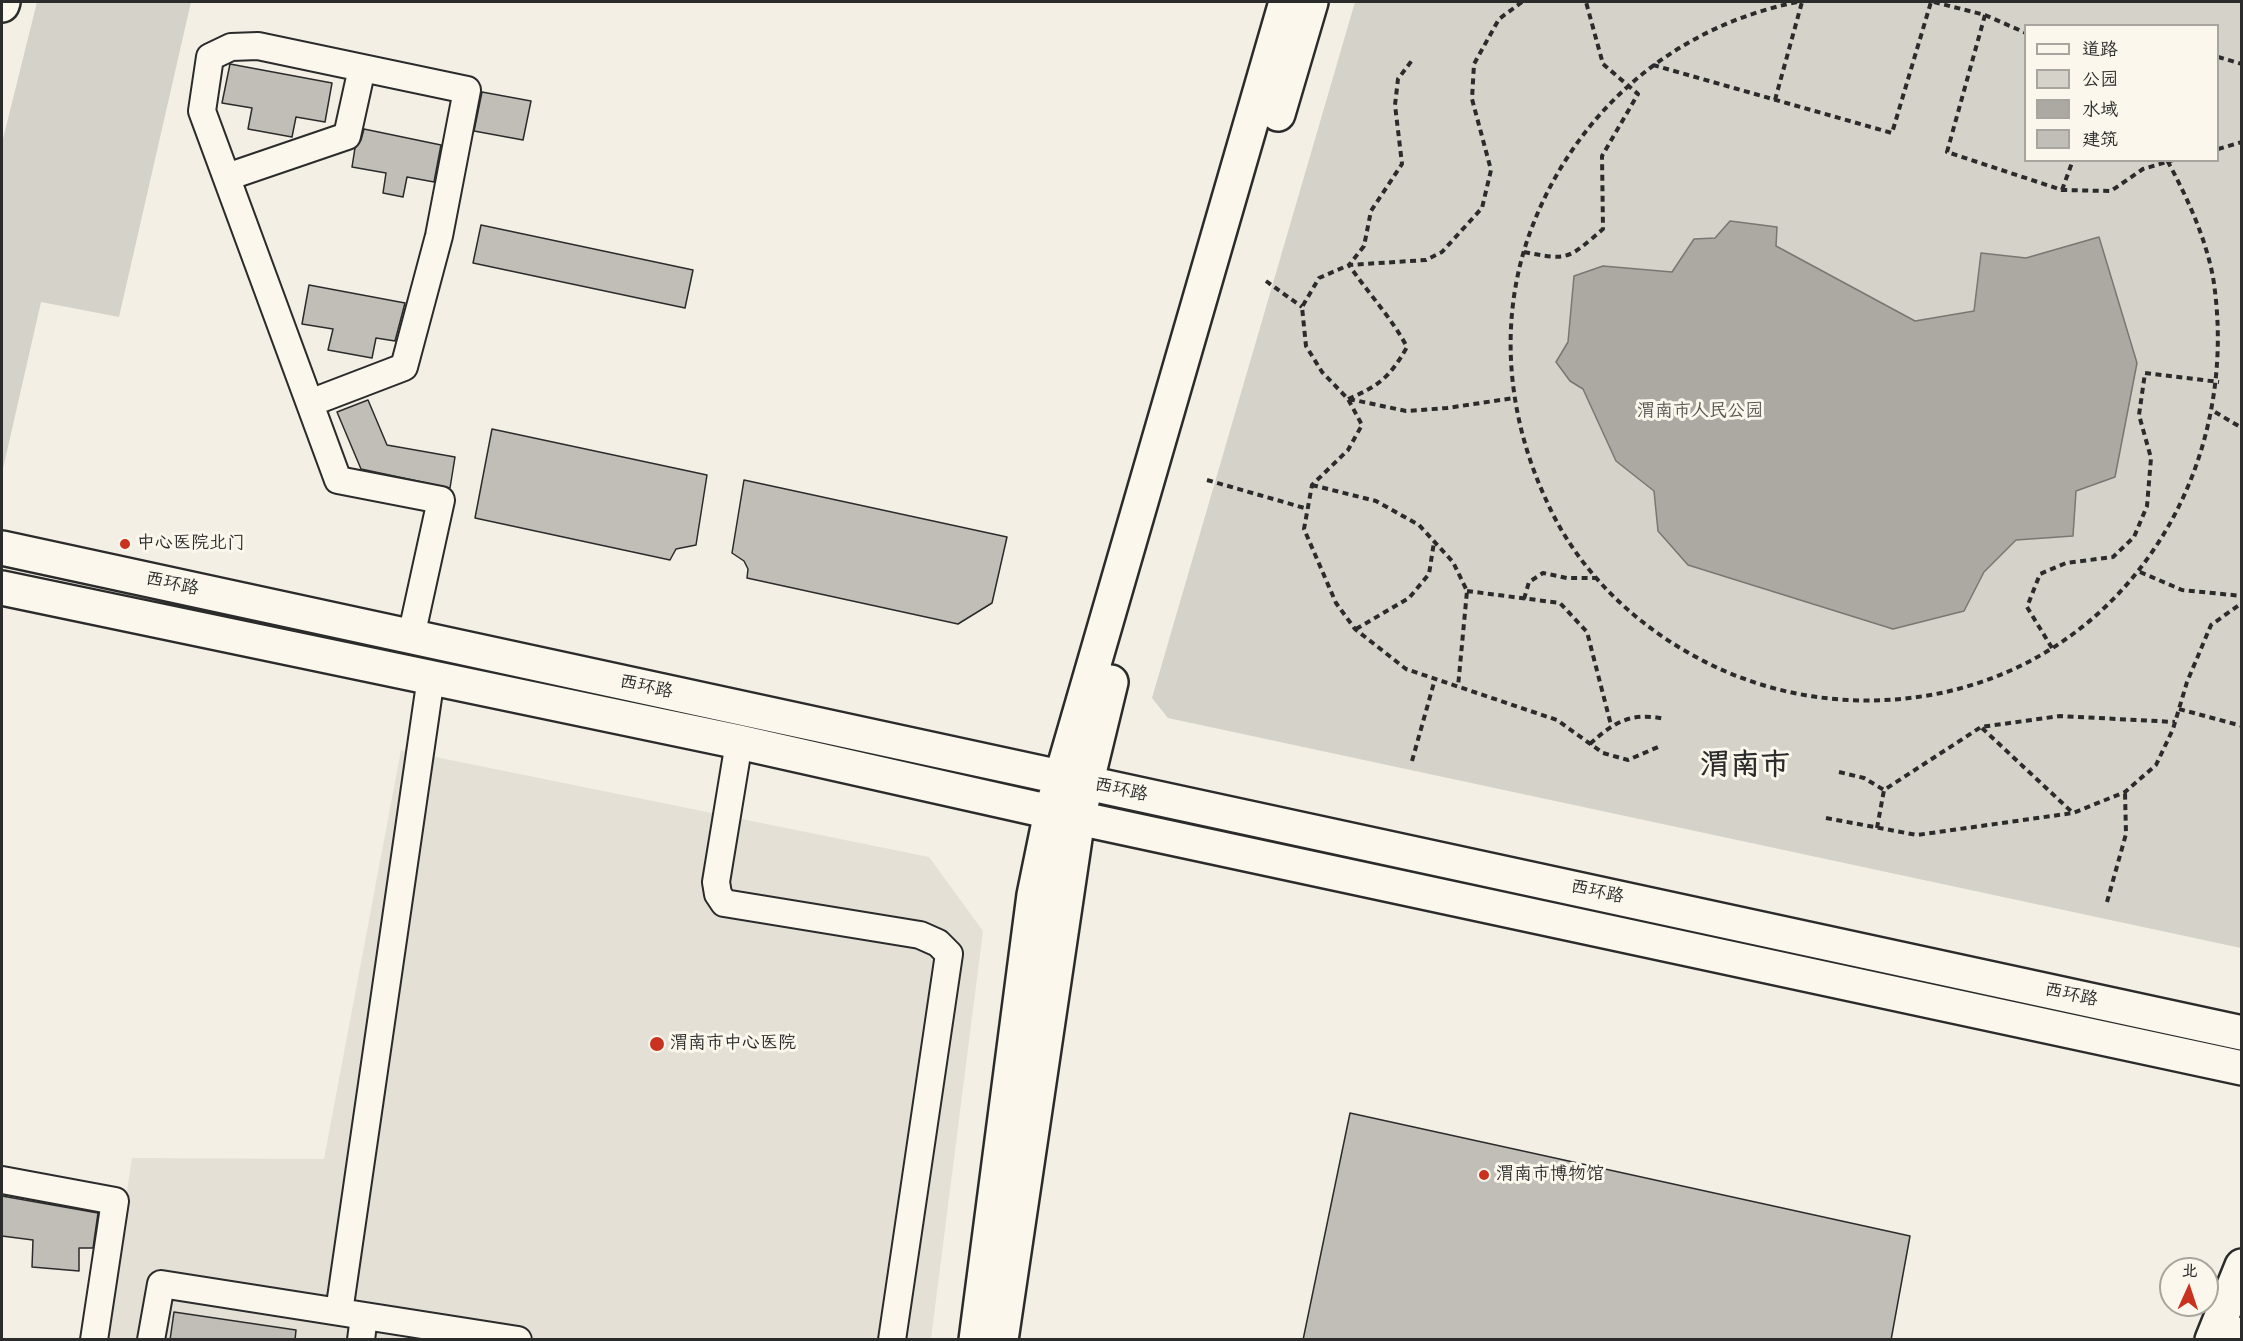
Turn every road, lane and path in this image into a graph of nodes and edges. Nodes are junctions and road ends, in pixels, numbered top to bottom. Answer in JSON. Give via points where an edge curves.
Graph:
{"nodes":[{"id":1,"x":1286,"y":2,"type":"edge"},
{"id":2,"x":1311,"y":2,"type":"edge"},
{"id":3,"x":1522,"y":2,"type":"edge"},
{"id":4,"x":1586,"y":2,"type":"edge"},
{"id":5,"x":1800,"y":2,"type":"edge"},
{"id":6,"x":1932,"y":2,"type":"edge"},
{"id":7,"x":1985,"y":15,"type":"junction"},
{"id":8,"x":2024,"y":33,"type":"edge"},
{"id":9,"x":2219,"y":58,"type":"edge"},
{"id":10,"x":1413,"y":59,"type":"dead end"},
{"id":11,"x":2241,"y":64,"type":"edge"},
{"id":12,"x":1652,"y":65,"type":"junction"},
{"id":13,"x":362,"y":68,"type":"junction"},
{"id":14,"x":1627,"y":85,"type":"junction"},
{"id":15,"x":1775,"y":100,"type":"junction"},
{"id":16,"x":2241,"y":142,"type":"edge"},
{"id":17,"x":2219,"y":148,"type":"edge"},
{"id":18,"x":2072,"y":162,"type":"edge"},
{"id":19,"x":2166,"y":162,"type":"edge"},
{"id":20,"x":2169,"y":162,"type":"edge"},
{"id":21,"x":226,"y":177,"type":"junction"},
{"id":22,"x":2062,"y":190,"type":"junction"},
{"id":23,"x":1524,"y":252,"type":"junction"},
{"id":24,"x":1349,"y":265,"type":"junction"},
{"id":25,"x":1266,"y":281,"type":"dead end"},
{"id":26,"x":1302,"y":307,"type":"junction"},
{"id":27,"x":2219,"y":382,"type":"junction"},
{"id":28,"x":1514,"y":398,"type":"junction"},
{"id":29,"x":1348,"y":399,"type":"junction"},
{"id":30,"x":310,"y":403,"type":"junction"},
{"id":31,"x":2215,"y":412,"type":"junction"},
{"id":32,"x":2241,"y":428,"type":"edge"},
{"id":33,"x":1207,"y":480,"type":"dead end"},
{"id":34,"x":1312,"y":485,"type":"junction"},
{"id":35,"x":1308,"y":509,"type":"junction"},
{"id":36,"x":1434,"y":542,"type":"junction"},
{"id":37,"x":2,"y":548,"type":"edge"},
{"id":38,"x":2140,"y":572,"type":"junction"},
{"id":39,"x":1596,"y":578,"type":"junction"},
{"id":40,"x":2,"y":588,"type":"edge"},
{"id":41,"x":1467,"y":591,"type":"junction"},
{"id":42,"x":2241,"y":596,"type":"edge"},
{"id":43,"x":1524,"y":598,"type":"junction"},
{"id":44,"x":2241,"y":603,"type":"edge"},
{"id":45,"x":1355,"y":629,"type":"junction"},
{"id":46,"x":411,"y":637,"type":"junction"},
{"id":47,"x":2052,"y":648,"type":"junction"},
{"id":48,"x":431,"y":677,"type":"junction"},
{"id":49,"x":1435,"y":679,"type":"junction"},
{"id":50,"x":1458,"y":687,"type":"junction"},
{"id":51,"x":2179,"y":709,"type":"junction"},
{"id":52,"x":1665,"y":719,"type":"dead end"},
{"id":53,"x":2175,"y":722,"type":"junction"},
{"id":54,"x":1611,"y":724,"type":"junction"},
{"id":55,"x":2241,"y":726,"type":"edge"},
{"id":56,"x":1981,"y":727,"type":"junction"},
{"id":57,"x":739,"y":742,"type":"junction"},
{"id":58,"x":1590,"y":744,"type":"junction"},
{"id":59,"x":1658,"y":747,"type":"dead end"},
{"id":60,"x":1413,"y":761,"type":"dead end"},
{"id":61,"x":1839,"y":772,"type":"dead end"},
{"id":62,"x":1073,"y":781,"type":"junction"},
{"id":63,"x":1884,"y":790,"type":"junction"},
{"id":64,"x":2125,"y":792,"type":"junction"},
{"id":65,"x":2073,"y":813,"type":"junction"},
{"id":66,"x":1065,"y":815,"type":"junction"},
{"id":67,"x":1826,"y":818,"type":"dead end"},
{"id":68,"x":1877,"y":828,"type":"junction"},
{"id":69,"x":2107,"y":902,"type":"dead end"},
{"id":70,"x":2241,"y":1033,"type":"edge"},
{"id":71,"x":2241,"y":1068,"type":"edge"},
{"id":72,"x":2,"y":1180,"type":"edge"},
{"id":73,"x":2241,"y":1266,"type":"edge"},
{"id":74,"x":339,"y":1312,"type":"junction"},
{"id":75,"x":363,"y":1328,"type":"edge"},
{"id":76,"x":2235,"y":1337,"type":"edge"},
{"id":77,"x":94,"y":1340,"type":"edge"},
{"id":78,"x":151,"y":1340,"type":"edge"},
{"id":79,"x":518,"y":1340,"type":"edge"},
{"id":80,"x":892,"y":1340,"type":"edge"},
{"id":81,"x":976,"y":1340,"type":"edge"},
{"id":82,"x":1001,"y":1340,"type":"edge"}],
"edges":[{"from":1,"to":62,"type":"main road"},
{"from":2,"to":62,"type":"main road","via":[[1113,674]]},
{"from":3,"to":24,"type":"path","via":[[1499,19],[1474,64],[1472,99],[1491,170],[1482,208],[1442,252],[1426,260]]},
{"from":4,"to":14,"type":"path","via":[[1603,64]]},
{"from":5,"to":12,"type":"path","via":[[1744,15],[1700,35]]},
{"from":5,"to":15,"type":"path"},
{"from":6,"to":7,"type":"path"},
{"from":6,"to":15,"type":"path","via":[[1892,134]]},
{"from":7,"to":8,"type":"path"},
{"from":7,"to":22,"type":"path","via":[[1947,152]]},
{"from":9,"to":11,"type":"path"},
{"from":10,"to":24,"type":"path","via":[[1398,79],[1395,105],[1402,165],[1371,211],[1364,246]]},
{"from":12,"to":14,"type":"path"},
{"from":12,"to":15,"type":"path"},
{"from":13,"to":21,"type":"street","via":[[347,135]]},
{"from":13,"to":21,"type":"street","via":[[258,46],[231,47],[210,57],[202,111]]},
{"from":13,"to":30,"type":"street","via":[[467,90],[439,236],[404,367]]},
{"from":14,"to":23,"type":"path","via":[[1586,129],[1556,173]]},
{"from":14,"to":23,"type":"path","via":[[1638,94],[1602,156],[1603,229],[1578,251],[1559,259]]},
{"from":16,"to":17,"type":"path"},
{"from":18,"to":22,"type":"path"},
{"from":19,"to":22,"type":"path","via":[[2143,169],[2111,191]]},
{"from":20,"to":27,"type":"path","via":[[2195,216],[2213,278],[2220,338]]},
{"from":21,"to":30,"type":"street"},
{"from":23,"to":28,"type":"path","via":[[1511,327]]},
{"from":24,"to":26,"type":"path","via":[[1319,278]]},
{"from":24,"to":29,"type":"path","via":[[1394,321],[1407,347],[1377,387]]},
{"from":25,"to":26,"type":"path"},
{"from":26,"to":29,"type":"path","via":[[1306,346],[1322,372]]},
{"from":27,"to":31,"type":"path"},
{"from":27,"to":47,"type":"path","via":[[2145,373],[2139,415],[2151,458],[2147,506],[2134,537],[2113,557],[2066,563],[2040,574],[2027,607]]},
{"from":28,"to":29,"type":"path","via":[[1406,411]]},
{"from":28,"to":39,"type":"path","via":[[1534,475],[1553,516]]},
{"from":29,"to":34,"type":"path","via":[[1362,425],[1348,450]]},
{"from":30,"to":46,"type":"street","via":[[338,480],[441,500]]},
{"from":31,"to":32,"type":"path"},
{"from":31,"to":38,"type":"path","via":[[2198,472],[2184,503]]},
{"from":33,"to":35,"type":"path"},
{"from":34,"to":35,"type":"path"},
{"from":34,"to":36,"type":"path","via":[[1376,501],[1419,525]]},
{"from":35,"to":45,"type":"path","via":[[1304,529],[1336,603]]},
{"from":36,"to":41,"type":"path","via":[[1453,562]]},
{"from":36,"to":45,"type":"path","via":[[1429,574],[1409,598]]},
{"from":37,"to":46,"type":"main road","name":"西环路"},
{"from":38,"to":42,"type":"path","via":[[2182,590]]},
{"from":38,"to":47,"type":"path","via":[[2109,605]]},
{"from":39,"to":43,"type":"path","via":[[1567,579],[1543,573],[1529,582]]},
{"from":39,"to":47,"type":"path","via":[[1653,631],[1717,668],[1755,684],[1819,698],[1886,700],[1941,693],[1984,681]]},
{"from":40,"to":48,"type":"main road","name":"西环路"},
{"from":41,"to":43,"type":"path"},
{"from":41,"to":50,"type":"path"},
{"from":43,"to":54,"type":"path","via":[[1560,603],[1587,633]]},
{"from":44,"to":51,"type":"path","via":[[2211,625]]},
{"from":45,"to":49,"type":"path","via":[[1406,669]]},
{"from":46,"to":62,"type":"main road","name":"西环路"},
{"from":48,"to":57,"type":"main road","name":"西环路"},
{"from":48,"to":74,"type":"street"},
{"from":49,"to":50,"type":"path"},
{"from":49,"to":60,"type":"path"},
{"from":50,"to":58,"type":"path","via":[[1557,720]]},
{"from":51,"to":53,"type":"path"},
{"from":51,"to":55,"type":"path"},
{"from":52,"to":54,"type":"path","via":[[1644,714]]},
{"from":53,"to":56,"type":"path","via":[[2060,716]]},
{"from":53,"to":64,"type":"path","via":[[2156,765]]},
{"from":54,"to":58,"type":"path"},
{"from":56,"to":63,"type":"path"},
{"from":56,"to":65,"type":"path"},
{"from":57,"to":66,"type":"main road","name":"西环路"},
{"from":57,"to":80,"type":"street","via":[[716,882],[724,903],[920,935],[938,943],[949,954]]},
{"from":58,"to":59,"type":"path","via":[[1603,753],[1628,760]]},
{"from":61,"to":63,"type":"path","via":[[1864,778]]},
{"from":62,"to":66,"type":"main road"},
{"from":62,"to":70,"type":"main road","name":"西环路"},
{"from":63,"to":68,"type":"path"},
{"from":64,"to":65,"type":"path"},
{"from":64,"to":69,"type":"path","via":[[2126,834]]},
{"from":65,"to":68,"type":"path","via":[[1917,835]]},
{"from":66,"to":71,"type":"main road","name":"西环路"},
{"from":66,"to":81,"type":"main road","via":[[1034,895]]},
{"from":66,"to":82,"type":"main road"},
{"from":67,"to":68,"type":"path"},
{"from":72,"to":77,"type":"street","via":[[115,1201]]},
{"from":73,"to":76,"type":"main road"},
{"from":74,"to":75,"type":"street"},
{"from":74,"to":78,"type":"street","via":[[161,1284]]},
{"from":75,"to":79,"type":"street"}]}
